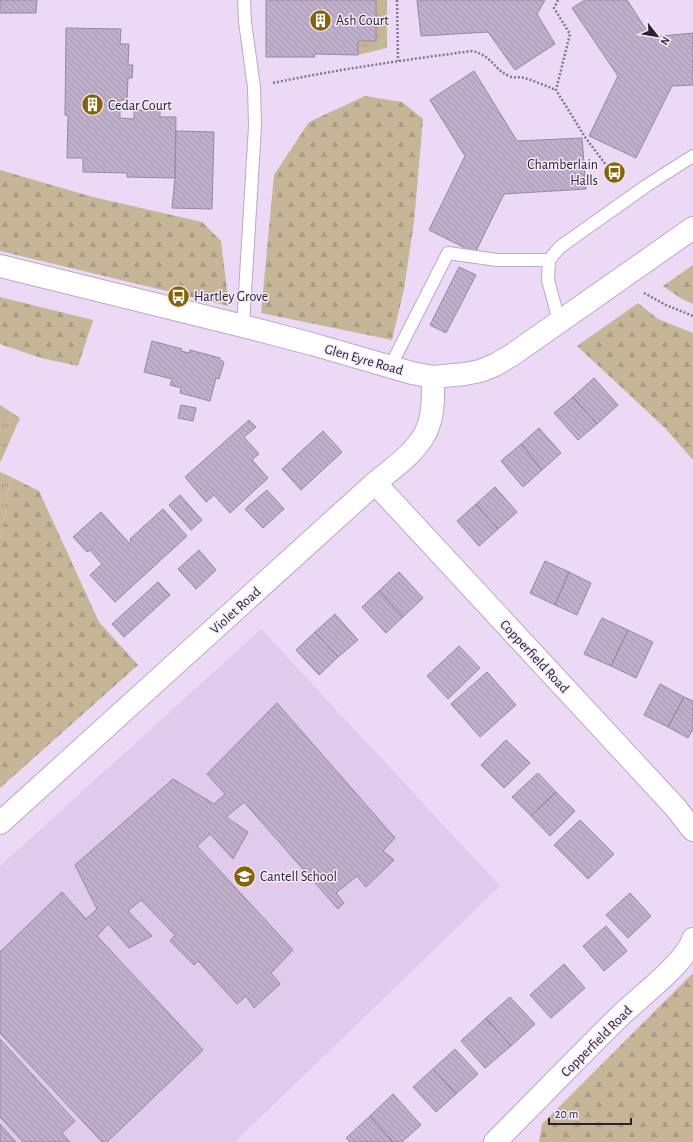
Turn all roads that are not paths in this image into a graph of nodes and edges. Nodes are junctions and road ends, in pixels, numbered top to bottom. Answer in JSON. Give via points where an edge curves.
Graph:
{"nodes":[{"id":1,"x":244,"y":0,"type":"edge"},
{"id":2,"x":693,"y":156,"type":"edge"},
{"id":3,"x":693,"y":228,"type":"edge"},
{"id":4,"x":549,"y":260,"type":"junction"},
{"id":5,"x":0,"y":266,"type":"edge"},
{"id":6,"x":559,"y":321,"type":"junction"},
{"id":7,"x":243,"y":326,"type":"junction"},
{"id":8,"x":390,"y":367,"type":"junction"},
{"id":9,"x":433,"y":377,"type":"junction"},
{"id":10,"x":375,"y":483,"type":"junction"},
{"id":11,"x":0,"y":823,"type":"edge"},
{"id":12,"x":693,"y":830,"type":"edge"},
{"id":13,"x":693,"y":939,"type":"edge"},
{"id":14,"x":496,"y":1142,"type":"edge"}],
"edges":[{"from":1,"to":7,"type":"lane","via":[[254,87],[255,126]]},
{"from":2,"to":4,"type":"lane","via":[[560,247]]},
{"from":3,"to":6,"type":"street","name":"Glen Eyre Road"},
{"from":4,"to":6,"type":"lane","via":[[548,280]]},
{"from":4,"to":8,"type":"lane","via":[[497,260],[448,253]]},
{"from":5,"to":7,"type":"street","name":"Glen Eyre Road"},
{"from":6,"to":9,"type":"street","name":"Glen Eyre Road","via":[[495,366],[465,374]]},
{"from":7,"to":8,"type":"street","name":"Glen Eyre Road"},
{"from":8,"to":9,"type":"street","name":"Glen Eyre Road"},
{"from":9,"to":10,"type":"street","name":"Violet Road","via":[[432,402],[425,434],[404,459]]},
{"from":10,"to":11,"type":"street","name":"Violet Road"},
{"from":10,"to":12,"type":"street","name":"Copperfield Road","via":[[675,807]]},
{"from":13,"to":14,"type":"street","name":"Copperfield Road","via":[[671,969]]}]}
